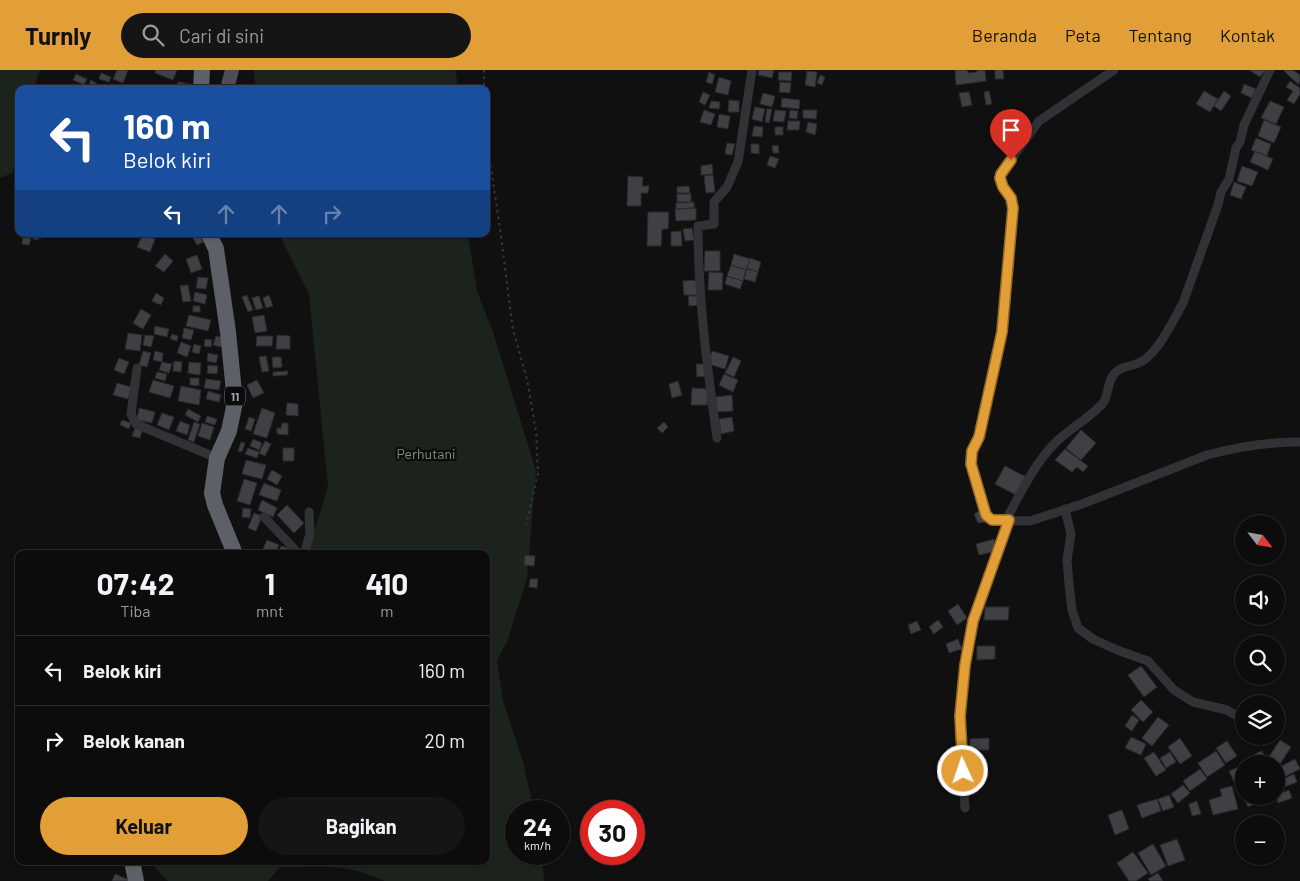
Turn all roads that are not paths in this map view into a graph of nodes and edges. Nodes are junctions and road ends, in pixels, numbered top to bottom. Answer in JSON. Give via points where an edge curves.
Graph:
{"nodes":[{"id":1,"x":202,"y":70,"type":"edge"},
{"id":2,"x":232,"y":70,"type":"edge"},
{"id":3,"x":752,"y":70,"type":"edge"},
{"id":4,"x":1114,"y":70,"type":"edge"},
{"id":5,"x":1270,"y":70,"type":"edge"},
{"id":6,"x":201,"y":85,"type":"edge"},
{"id":7,"x":228,"y":85,"type":"edge"},
{"id":8,"x":210,"y":237,"type":"edge"},
{"id":9,"x":137,"y":368,"type":"dead end"},
{"id":10,"x":717,"y":438,"type":"dead end"},
{"id":11,"x":1300,"y":442,"type":"edge"},
{"id":12,"x":217,"y":458,"type":"junction"},
{"id":13,"x":1065,"y":510,"type":"junction"},
{"id":14,"x":309,"y":512,"type":"dead end"},
{"id":15,"x":264,"y":517,"type":"dead end"},
{"id":16,"x":1007,"y":520,"type":"junction"},
{"id":17,"x":233,"y":550,"type":"edge"},
{"id":18,"x":295,"y":550,"type":"edge"},
{"id":19,"x":305,"y":550,"type":"edge"},
{"id":20,"x":1235,"y":715,"type":"edge"},
{"id":21,"x":966,"y":808,"type":"dead end"},
{"id":22,"x":133,"y":865,"type":"edge"},
{"id":23,"x":136,"y":881,"type":"edge"}],
"edges":[{"from":1,"to":6,"type":"highway"},
{"from":2,"to":7,"type":"main road"},
{"from":3,"to":10,"type":"street","via":[[738,162],[727,187],[714,202],[714,224],[698,226],[698,273]]},
{"from":4,"to":16,"type":"street","via":[[1040,121],[1001,174],[1001,182],[1010,194],[1013,208],[1002,332],[971,464],[986,515],[992,520]]},
{"from":5,"to":16,"type":"street","via":[[1244,125],[1229,179],[1221,192],[1183,303],[1146,359],[1115,372],[1104,402],[1047,452]]},
{"from":8,"to":12,"type":"highway","number":"11","via":[[216,249],[235,402],[229,431]]},
{"from":9,"to":12,"type":"street","via":[[131,414],[136,424]]},
{"from":11,"to":13,"type":"street","via":[[1207,455]]},
{"from":12,"to":17,"type":"highway","number":"11","via":[[212,493]]},
{"from":13,"to":16,"type":"street","via":[[1027,521]]},
{"from":13,"to":20,"type":"street","via":[[1071,534],[1067,560],[1069,584],[1078,628],[1093,639],[1148,661],[1174,690],[1193,702]]},
{"from":14,"to":19,"type":"street","via":[[310,534]]},
{"from":15,"to":18,"type":"street"},
{"from":16,"to":21,"type":"street","via":[[973,621],[965,665],[960,716]]},
{"from":22,"to":23,"type":"highway"}]}
